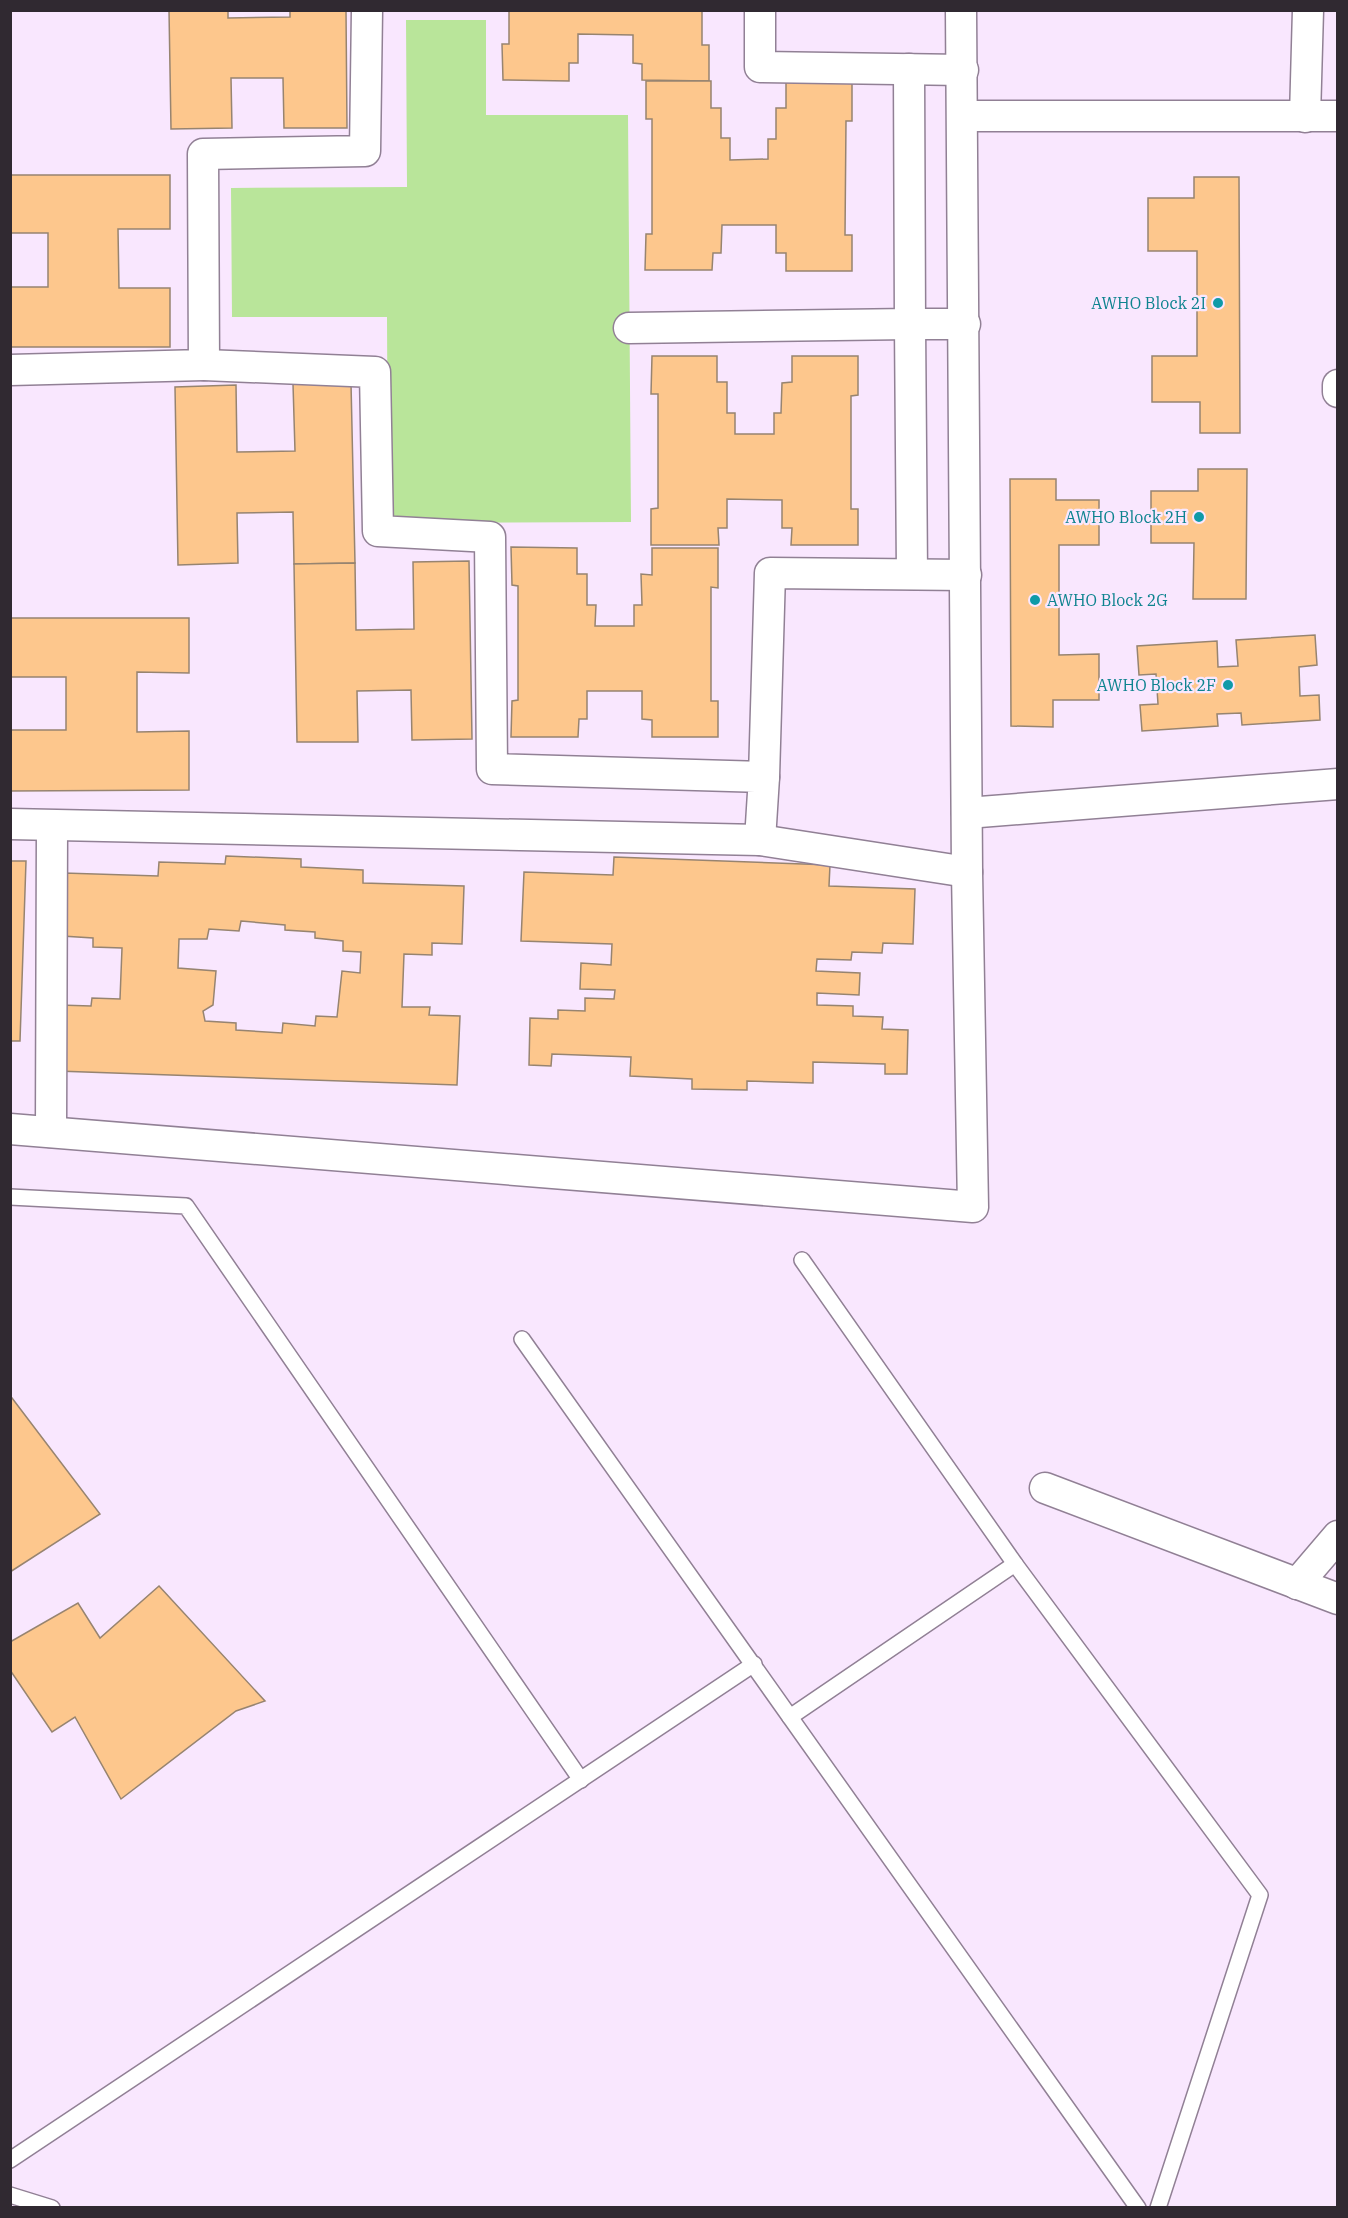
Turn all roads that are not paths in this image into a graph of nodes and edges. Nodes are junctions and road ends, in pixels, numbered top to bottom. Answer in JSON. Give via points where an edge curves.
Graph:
{"nodes":[{"id":1,"x":367,"y":10,"type":"edge"},
{"id":2,"x":760,"y":10,"type":"edge"},
{"id":3,"x":961,"y":10,"type":"edge"},
{"id":4,"x":1308,"y":10,"type":"edge"},
{"id":5,"x":909,"y":69,"type":"junction"},
{"id":6,"x":963,"y":70,"type":"junction"},
{"id":7,"x":963,"y":116,"type":"junction"},
{"id":8,"x":1338,"y":116,"type":"edge"},
{"id":9,"x":1305,"y":117,"type":"junction"},
{"id":10,"x":910,"y":324,"type":"junction"},
{"id":11,"x":965,"y":324,"type":"junction"},
{"id":12,"x":629,"y":328,"type":"dead end"},
{"id":13,"x":204,"y":365,"type":"junction"},
{"id":14,"x":10,"y":370,"type":"edge"},
{"id":15,"x":912,"y":574,"type":"junction"},
{"id":16,"x":966,"y":575,"type":"junction"},
{"id":17,"x":764,"y":777,"type":"junction"},
{"id":18,"x":1338,"y":784,"type":"edge"},
{"id":19,"x":967,"y":813,"type":"junction"},
{"id":20,"x":10,"y":824,"type":"edge"},
{"id":21,"x":52,"y":826,"type":"junction"},
{"id":22,"x":760,"y":840,"type":"junction"},
{"id":23,"x":967,"y":872,"type":"junction"},
{"id":24,"x":10,"y":1129,"type":"edge"},
{"id":25,"x":51,"y":1132,"type":"junction"},
{"id":26,"x":10,"y":1197,"type":"edge"},
{"id":27,"x":802,"y":1260,"type":"dead end"},
{"id":28,"x":522,"y":1339,"type":"dead end"},
{"id":29,"x":1045,"y":1488,"type":"dead end"},
{"id":30,"x":1338,"y":1536,"type":"edge"},
{"id":31,"x":1015,"y":1564,"type":"junction"},
{"id":32,"x":1297,"y":1584,"type":"junction"},
{"id":33,"x":1338,"y":1599,"type":"edge"},
{"id":34,"x":754,"y":1664,"type":"junction"},
{"id":35,"x":790,"y":1717,"type":"junction"},
{"id":36,"x":581,"y":1780,"type":"junction"},
{"id":37,"x":10,"y":2160,"type":"edge"},
{"id":38,"x":10,"y":2195,"type":"edge"},
{"id":39,"x":52,"y":2208,"type":"edge"},
{"id":40,"x":1138,"y":2208,"type":"edge"},
{"id":41,"x":1158,"y":2208,"type":"edge"}],
"edges":[{"from":1,"to":13,"type":"street","via":[[365,151],[203,154]]},
{"from":2,"to":5,"type":"street","via":[[760,67]]},
{"from":3,"to":6,"type":"street"},
{"from":4,"to":9,"type":"street"},
{"from":5,"to":6,"type":"street"},
{"from":5,"to":10,"type":"street"},
{"from":6,"to":7,"type":"street"},
{"from":7,"to":9,"type":"street"},
{"from":7,"to":11,"type":"street"},
{"from":8,"to":9,"type":"street"},
{"from":10,"to":11,"type":"street"},
{"from":10,"to":12,"type":"street"},
{"from":10,"to":15,"type":"street"},
{"from":11,"to":16,"type":"street"},
{"from":13,"to":14,"type":"street"},
{"from":13,"to":17,"type":"street","via":[[375,372],[378,531],[490,537],[492,769]]},
{"from":15,"to":16,"type":"street"},
{"from":15,"to":17,"type":"street","via":[[770,573]]},
{"from":16,"to":19,"type":"street"},
{"from":17,"to":22,"type":"street"},
{"from":18,"to":19,"type":"street"},
{"from":19,"to":23,"type":"street"},
{"from":20,"to":21,"type":"street"},
{"from":21,"to":22,"type":"street"},
{"from":21,"to":25,"type":"street"},
{"from":22,"to":23,"type":"street"},
{"from":23,"to":25,"type":"street","via":[[973,1207]]},
{"from":24,"to":25,"type":"street"},
{"from":26,"to":36,"type":"lane","via":[[186,1206]]},
{"from":27,"to":31,"type":"lane"},
{"from":28,"to":34,"type":"lane"},
{"from":29,"to":32,"type":"street"},
{"from":30,"to":32,"type":"street"},
{"from":31,"to":35,"type":"lane"},
{"from":31,"to":41,"type":"lane","via":[[1260,1895]]},
{"from":32,"to":33,"type":"street"},
{"from":34,"to":35,"type":"lane"},
{"from":34,"to":36,"type":"lane"},
{"from":35,"to":40,"type":"lane"},
{"from":36,"to":37,"type":"lane"},
{"from":38,"to":39,"type":"lane"}]}
